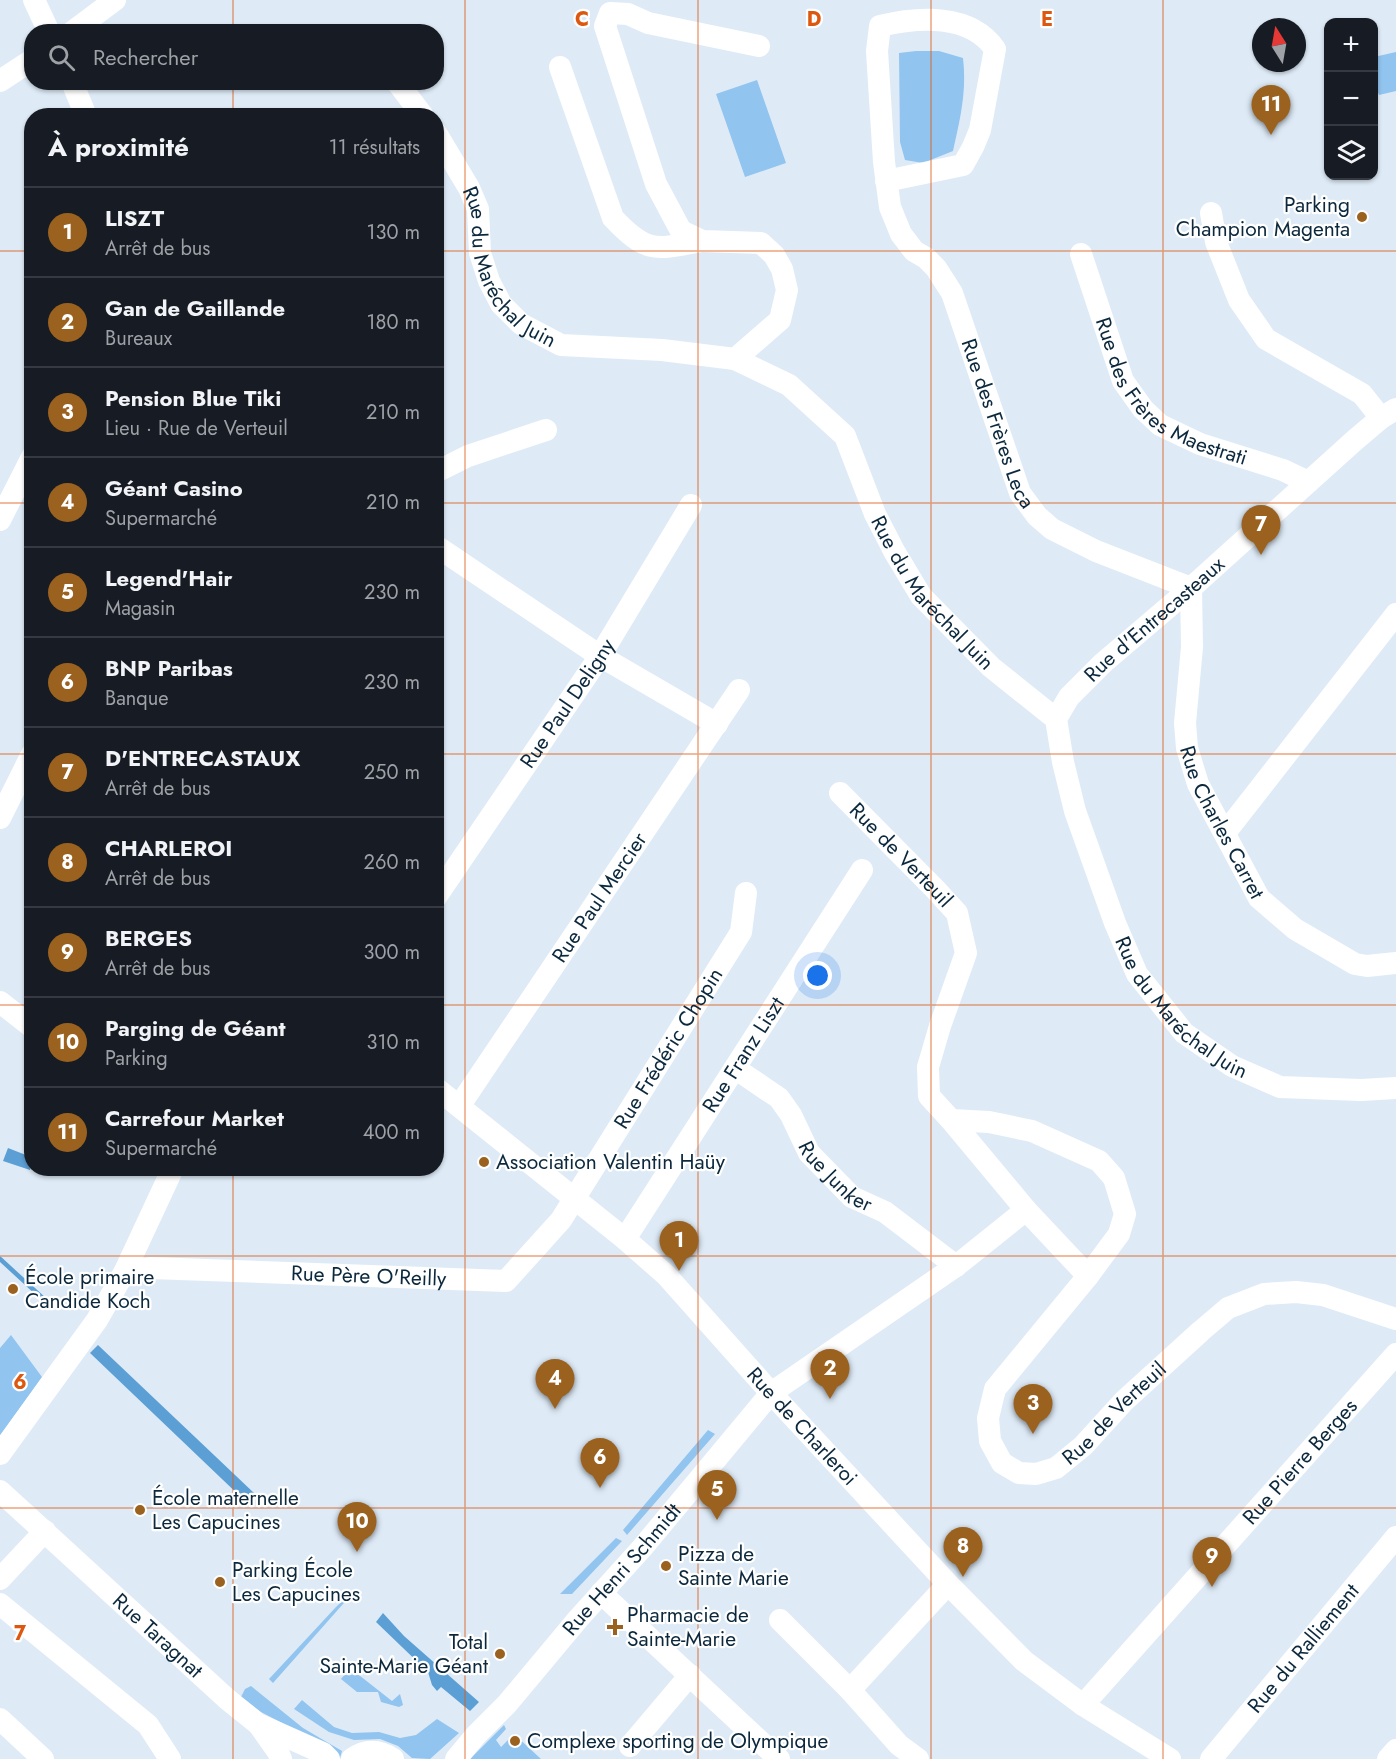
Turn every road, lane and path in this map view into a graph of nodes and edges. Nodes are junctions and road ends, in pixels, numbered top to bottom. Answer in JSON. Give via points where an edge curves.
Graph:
{"nodes":[{"id":1,"x":34,"y":0,"type":"edge"},
{"id":2,"x":115,"y":0,"type":"edge"},
{"id":3,"x":45,"y":24,"type":"edge"},
{"id":4,"x":83,"y":24,"type":"edge"},
{"id":5,"x":759,"y":46,"type":"dead end"},
{"id":6,"x":24,"y":65,"type":"edge"},
{"id":7,"x":560,"y":67,"type":"dead end"},
{"id":8,"x":0,"y":81,"type":"edge"},
{"id":9,"x":75,"y":90,"type":"edge"},
{"id":10,"x":404,"y":90,"type":"edge"},
{"id":11,"x":83,"y":108,"type":"edge"},
{"id":12,"x":417,"y":108,"type":"edge"},
{"id":13,"x":444,"y":146,"type":"edge"},
{"id":14,"x":886,"y":181,"type":"junction"},
{"id":15,"x":1211,"y":213,"type":"dead end"},
{"id":16,"x":702,"y":241,"type":"junction"},
{"id":17,"x":1081,"y":254,"type":"dead end"},
{"id":18,"x":735,"y":359,"type":"junction"},
{"id":19,"x":1389,"y":413,"type":"edge"},
{"id":20,"x":546,"y":430,"type":"dead end"},
{"id":21,"x":444,"y":468,"type":"edge"},
{"id":22,"x":24,"y":473,"type":"edge"},
{"id":23,"x":1308,"y":482,"type":"junction"},
{"id":24,"x":692,"y":505,"type":"dead end"},
{"id":25,"x":0,"y":520,"type":"edge"},
{"id":26,"x":444,"y":551,"type":"edge"},
{"id":27,"x":1191,"y":588,"type":"junction"},
{"id":28,"x":1396,"y":614,"type":"edge"},
{"id":29,"x":600,"y":656,"type":"junction"},
{"id":30,"x":739,"y":690,"type":"dead end"},
{"id":31,"x":1056,"y":718,"type":"junction"},
{"id":32,"x":717,"y":724,"type":"junction"},
{"id":33,"x":24,"y":770,"type":"edge"},
{"id":34,"x":840,"y":793,"type":"dead end"},
{"id":35,"x":0,"y":818,"type":"edge"},
{"id":36,"x":1226,"y":833,"type":"junction"},
{"id":37,"x":862,"y":870,"type":"dead end"},
{"id":38,"x":444,"y":885,"type":"edge"},
{"id":39,"x":746,"y":893,"type":"dead end"},
{"id":40,"x":1396,"y":963,"type":"edge"},
{"id":41,"x":0,"y":1002,"type":"edge"},
{"id":42,"x":24,"y":1021,"type":"edge"},
{"id":43,"x":736,"y":1069,"type":"junction"},
{"id":44,"x":1396,"y":1088,"type":"edge"},
{"id":45,"x":444,"y":1094,"type":"edge"},
{"id":46,"x":460,"y":1105,"type":"junction"},
{"id":47,"x":951,"y":1120,"type":"junction"},
{"id":48,"x":169,"y":1176,"type":"edge"},
{"id":49,"x":575,"y":1199,"type":"junction"},
{"id":50,"x":1026,"y":1210,"type":"junction"},
{"id":51,"x":626,"y":1239,"type":"junction"},
{"id":52,"x":956,"y":1266,"type":"junction"},
{"id":53,"x":125,"y":1271,"type":"junction"},
{"id":54,"x":1088,"y":1276,"type":"junction"},
{"id":55,"x":1394,"y":1318,"type":"edge"},
{"id":56,"x":1393,"y":1357,"type":"edge"},
{"id":57,"x":771,"y":1393,"type":"junction"},
{"id":58,"x":0,"y":1454,"type":"edge"},
{"id":59,"x":0,"y":1491,"type":"edge"},
{"id":60,"x":45,"y":1531,"type":"junction"},
{"id":61,"x":1396,"y":1537,"type":"edge"},
{"id":62,"x":0,"y":1579,"type":"edge"},
{"id":63,"x":948,"y":1584,"type":"junction"},
{"id":64,"x":601,"y":1593,"type":"junction"},
{"id":65,"x":0,"y":1604,"type":"edge"},
{"id":66,"x":780,"y":1620,"type":"dead end"},
{"id":67,"x":690,"y":1675,"type":"junction"},
{"id":68,"x":849,"y":1690,"type":"junction"},
{"id":69,"x":1083,"y":1705,"type":"junction"},
{"id":70,"x":0,"y":1719,"type":"edge"},
{"id":71,"x":258,"y":1724,"type":"junction"},
{"id":72,"x":476,"y":1735,"type":"junction"},
{"id":73,"x":630,"y":1746,"type":"dead end"},
{"id":74,"x":1396,"y":1750,"type":"edge"},
{"id":75,"x":766,"y":1755,"type":"edge"},
{"id":76,"x":392,"y":1757,"type":"edge"},
{"id":77,"x":43,"y":1759,"type":"edge"},
{"id":78,"x":170,"y":1759,"type":"edge"},
{"id":79,"x":281,"y":1759,"type":"edge"},
{"id":80,"x":329,"y":1759,"type":"edge"},
{"id":81,"x":352,"y":1759,"type":"edge"},
{"id":82,"x":441,"y":1759,"type":"edge"},
{"id":83,"x":456,"y":1759,"type":"edge"},
{"id":84,"x":918,"y":1759,"type":"edge"},
{"id":85,"x":1170,"y":1759,"type":"edge"},
{"id":86,"x":1211,"y":1759,"type":"edge"},
{"id":87,"x":1388,"y":1759,"type":"edge"}],
"edges":[{"from":1,"to":3,"type":"street"},
{"from":2,"to":4,"type":"street"},
{"from":5,"to":16,"type":"street","via":[[648,23],[628,14],[610,13],[605,26],[665,205],[681,231]]},
{"from":6,"to":8,"type":"street"},
{"from":7,"to":16,"type":"street","via":[[614,218],[631,237],[658,249]]},
{"from":9,"to":11,"type":"street"},
{"from":10,"to":12,"type":"street"},
{"from":13,"to":18,"type":"street","name":"Rue du Maréchal Juin","via":[[478,209],[480,253],[489,281],[501,304],[521,324],[561,345],[662,350]]},
{"from":14,"to":14,"type":"street","name":"Rue des Frères Leca","via":[[876,51],[880,26],[924,20],[958,23],[989,41],[995,49],[980,130],[963,165]]},
{"from":14,"to":27,"type":"street","name":"Rue des Frères Leca","via":[[890,207],[901,234],[936,268],[952,293],[1020,493],[1031,508],[1067,538]]},
{"from":15,"to":19,"type":"street","via":[[1215,242],[1239,300],[1266,339]]},
{"from":16,"to":18,"type":"street","via":[[761,243],[782,269],[786,290],[780,320]]},
{"from":17,"to":23,"type":"street","name":"Rue des Frères Maestrati","via":[[1123,381],[1143,409],[1160,426],[1200,444],[1283,470]]},
{"from":18,"to":31,"type":"street","name":"Rue du Maréchal Juin","via":[[789,385],[845,436],[875,514],[921,596],[991,668]]},
{"from":19,"to":23,"type":"street","name":"Rue d'Entrecasteaux"},
{"from":20,"to":21,"type":"street"},
{"from":22,"to":25,"type":"street"},
{"from":23,"to":27,"type":"street","name":"Rue d'Entrecasteaux"},
{"from":24,"to":29,"type":"street","name":"Rue Paul Deligny"},
{"from":26,"to":29,"type":"street"},
{"from":27,"to":31,"type":"street","name":"Rue d'Entrecasteaux","via":[[1102,663],[1069,697]]},
{"from":27,"to":36,"type":"street","name":"Rue Charles Carret","via":[[1187,748],[1198,784]]},
{"from":28,"to":36,"type":"street"},
{"from":29,"to":32,"type":"street"},
{"from":29,"to":38,"type":"street","name":"Rue Paul Deligny"},
{"from":30,"to":32,"type":"street","name":"Rue Paul Mercier"},
{"from":31,"to":44,"type":"street","name":"Rue du Maréchal Juin","via":[[1075,812],[1115,923],[1137,974],[1184,1033],[1232,1066],[1280,1087]]},
{"from":32,"to":46,"type":"street","name":"Rue Paul Mercier"},
{"from":33,"to":35,"type":"street"},
{"from":34,"to":47,"type":"street","name":"Rue de Verteuil","via":[[957,913],[966,953],[928,1067],[929,1096]]},
{"from":36,"to":40,"type":"street","name":"Rue Charles Carret","via":[[1259,898],[1295,929],[1354,964]]},
{"from":37,"to":43,"type":"street","name":"Rue Franz Liszt"},
{"from":39,"to":49,"type":"street","name":"Rue Frédéric Chopin","via":[[741,932]]},
{"from":41,"to":42,"type":"street"},
{"from":43,"to":51,"type":"street","name":"Rue Franz Liszt"},
{"from":43,"to":52,"type":"street","name":"Rue Junker","via":[[779,1098],[809,1153],[852,1197],[885,1212]]},
{"from":45,"to":46,"type":"street","name":"Rue de Charleroi"},
{"from":46,"to":49,"type":"street","name":"Rue de Charleroi"},
{"from":47,"to":50,"type":"street","name":"Rue de Verteuil"},
{"from":47,"to":54,"type":"street","name":"Rue de Verteuil","via":[[1032,1131],[1099,1161],[1114,1178],[1125,1214],[1119,1234]]},
{"from":48,"to":53,"type":"street"},
{"from":49,"to":51,"type":"street","name":"Rue de Charleroi"},
{"from":49,"to":53,"type":"street","name":"Rue Père O'Reilly","via":[[506,1281],[151,1268]]},
{"from":50,"to":52,"type":"street","name":"Rue Henri Schmidt"},
{"from":50,"to":54,"type":"street","name":"Rue de Verteuil"},
{"from":51,"to":57,"type":"street","name":"Rue de Charleroi","via":[[666,1275]]},
{"from":52,"to":57,"type":"street","name":"Rue Henri Schmidt"},
{"from":53,"to":58,"type":"street","via":[[97,1320]]},
{"from":54,"to":55,"type":"street","name":"Rue de Verteuil","via":[[995,1389],[988,1418],[990,1440],[1002,1463],[1019,1473],[1036,1474],[1056,1468],[1228,1308],[1264,1294],[1296,1292],[1323,1295]]},
{"from":55,"to":56,"type":"street","name":"Rue de Verteuil"},
{"from":56,"to":69,"type":"street","name":"Rue Pierre Berges"},
{"from":57,"to":63,"type":"street","name":"Rue de Charleroi"},
{"from":57,"to":64,"type":"street","name":"Rue Henri Schmidt"},
{"from":59,"to":60,"type":"street","name":"Rue Taragnat"},
{"from":60,"to":62,"type":"street"},
{"from":60,"to":71,"type":"street","name":"Rue Taragnat"},
{"from":61,"to":86,"type":"street","name":"Rue du Ralliement"},
{"from":63,"to":68,"type":"street"},
{"from":63,"to":69,"type":"street","name":"Rue de Charleroi","via":[[1024,1661]]},
{"from":64,"to":67,"type":"street"},
{"from":64,"to":72,"type":"street","name":"Rue Henri Schmidt"},
{"from":65,"to":78,"type":"street","via":[[148,1725]]},
{"from":66,"to":68,"type":"street"},
{"from":67,"to":73,"type":"street"},
{"from":67,"to":75,"type":"street"},
{"from":68,"to":84,"type":"street","via":[[899,1745]]},
{"from":69,"to":85,"type":"street","name":"Rue de Charleroi"},
{"from":70,"to":77,"type":"street"},
{"from":71,"to":79,"type":"street"},
{"from":71,"to":80,"type":"street","name":"Rue Taragnat"},
{"from":72,"to":82,"type":"street","name":"Rue Henri Schmidt"},
{"from":72,"to":83,"type":"street","name":"Rue Henri Schmidt"},
{"from":74,"to":87,"type":"street"},
{"from":76,"to":81,"type":"street","via":[[367,1752]]}]}
